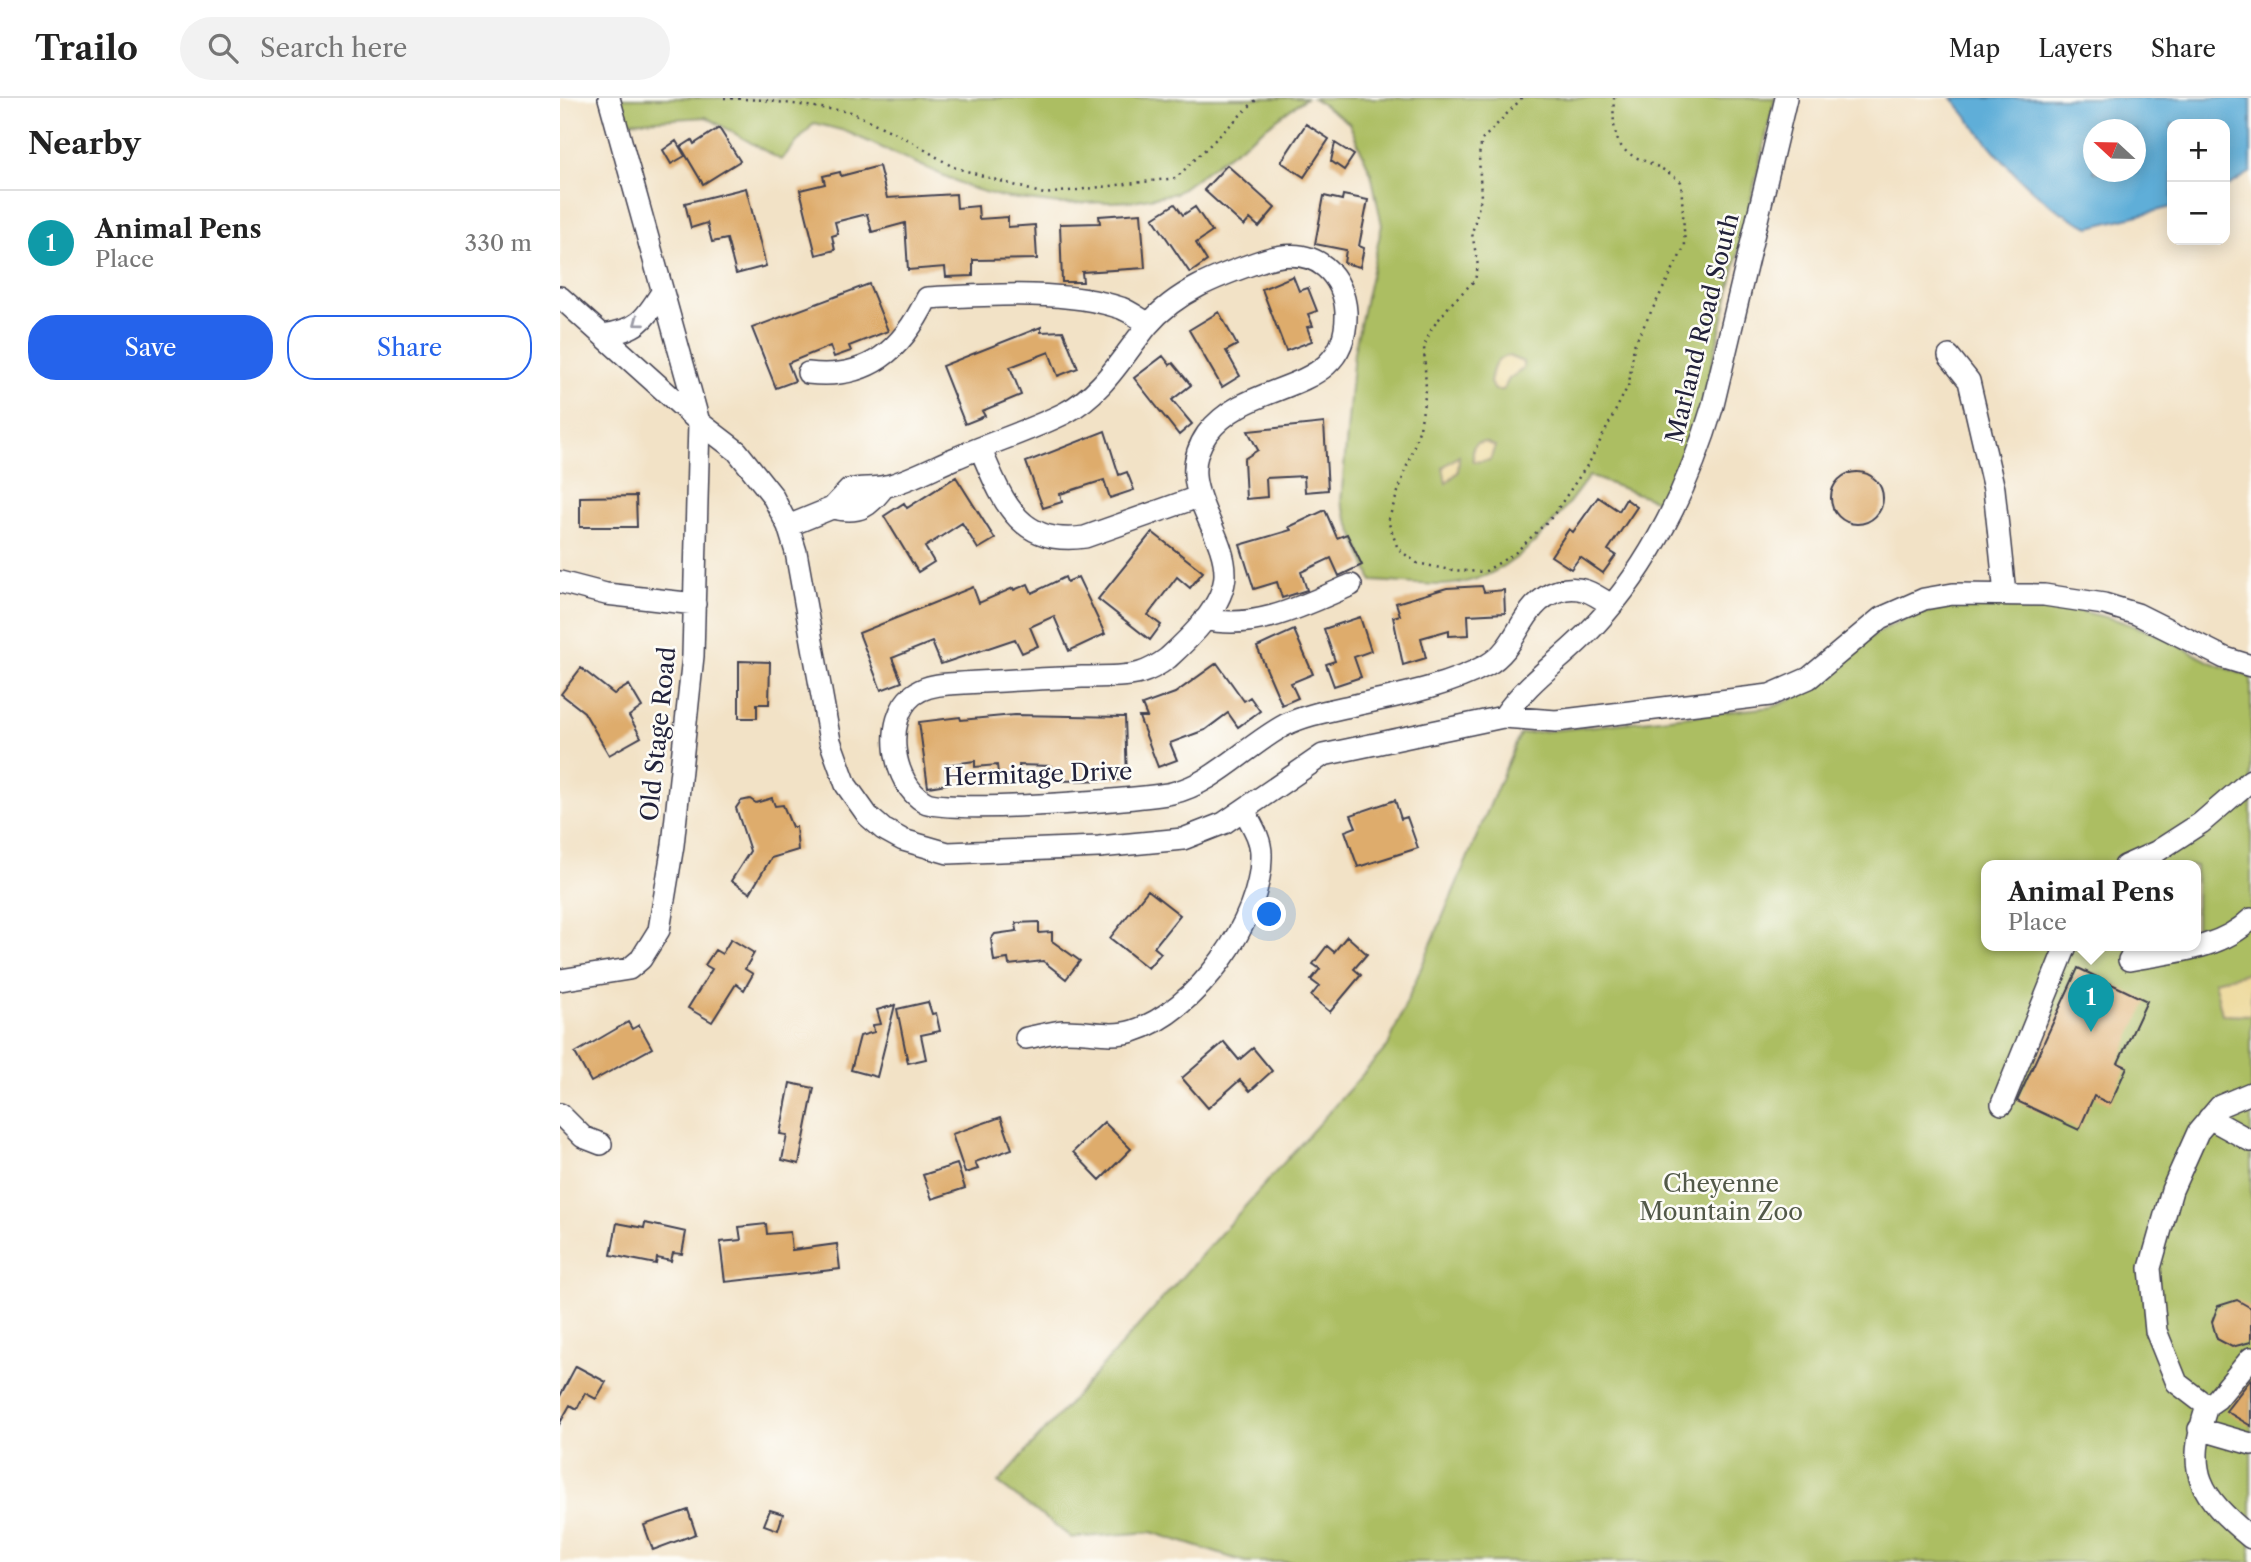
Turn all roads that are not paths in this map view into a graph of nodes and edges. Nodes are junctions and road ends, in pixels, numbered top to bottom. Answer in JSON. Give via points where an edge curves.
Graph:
{"nodes":[{"id":1,"x":609,"y":98,"type":"edge"},
{"id":2,"x":1786,"y":98,"type":"edge"},
{"id":3,"x":662,"y":292,"type":"junction"},
{"id":4,"x":560,"y":297,"type":"edge"},
{"id":5,"x":1149,"y":324,"type":"junction"},
{"id":6,"x":603,"y":335,"type":"junction"},
{"id":7,"x":1949,"y":356,"type":"dead end"},
{"id":8,"x":808,"y":373,"type":"dead end"},
{"id":9,"x":699,"y":422,"type":"junction"},
{"id":10,"x":980,"y":448,"type":"junction"},
{"id":11,"x":1198,"y":497,"type":"junction"},
{"id":12,"x":788,"y":526,"type":"junction"},
{"id":13,"x":560,"y":582,"type":"edge"},
{"id":14,"x":1351,"y":585,"type":"dead end"},
{"id":15,"x":2005,"y":594,"type":"junction"},
{"id":16,"x":695,"y":604,"type":"junction"},
{"id":17,"x":1611,"y":605,"type":"junction"},
{"id":18,"x":1205,"y":619,"type":"junction"},
{"id":19,"x":2251,"y":666,"type":"edge"},
{"id":20,"x":1503,"y":717,"type":"junction"},
{"id":21,"x":2251,"y":780,"type":"edge"},
{"id":22,"x":1244,"y":810,"type":"junction"},
{"id":23,"x":2138,"y":860,"type":"edge"},
{"id":24,"x":2251,"y":919,"type":"edge"},
{"id":25,"x":2201,"y":945,"type":"edge"},
{"id":26,"x":2064,"y":951,"type":"edge"},
{"id":27,"x":2173,"y":951,"type":"edge"},
{"id":28,"x":2129,"y":960,"type":"dead end"},
{"id":29,"x":560,"y":980,"type":"edge"},
{"id":30,"x":1026,"y":1038,"type":"dead end"},
{"id":31,"x":2251,"y":1093,"type":"edge"},
{"id":32,"x":2002,"y":1104,"type":"dead end"},
{"id":33,"x":560,"y":1114,"type":"edge"},
{"id":34,"x":2210,"y":1118,"type":"junction"},
{"id":35,"x":2251,"y":1140,"type":"edge"},
{"id":36,"x":601,"y":1144,"type":"dead end"},
{"id":37,"x":2251,"y":1358,"type":"edge"},
{"id":38,"x":2207,"y":1406,"type":"junction"},
{"id":39,"x":2199,"y":1429,"type":"junction"},
{"id":40,"x":2251,"y":1444,"type":"edge"},
{"id":41,"x":2251,"y":1538,"type":"edge"}],
"edges":[{"from":1,"to":3,"type":"street","name":"Old Stage Road"},
{"from":2,"to":17,"type":"street","name":"Marland Road South","via":[[1700,447],[1664,524]]},
{"from":3,"to":6,"type":"street","one_way":true,"via":[[646,318],[626,332]]},
{"from":3,"to":9,"type":"street","name":"Old Stage Road"},
{"from":4,"to":6,"type":"street"},
{"from":5,"to":8,"type":"street","via":[[1122,309],[1083,300],[928,299],[895,347],[870,366],[846,374]]},
{"from":5,"to":10,"type":"street","via":[[1108,379],[1080,404]]},
{"from":5,"to":11,"type":"street","via":[[1191,289],[1270,258],[1306,257],[1323,265],[1343,293],[1345,328],[1334,359],[1323,371],[1230,411],[1199,450]]},
{"from":6,"to":9,"type":"street"},
{"from":7,"to":15,"type":"street","via":[[1969,381],[1994,489]]},
{"from":9,"to":12,"type":"street","via":[[755,471]]},
{"from":9,"to":16,"type":"street","name":"Old Stage Road"},
{"from":10,"to":11,"type":"street","via":[[1009,510],[1020,522],[1049,537],[1085,537]]},
{"from":10,"to":12,"type":"street","via":[[885,486],[870,504],[853,512],[832,508]]},
{"from":11,"to":18,"type":"street","name":"Hermitage Drive","via":[[1225,574]]},
{"from":12,"to":22,"type":"street","via":[[830,741],[846,785],[883,829],[925,848],[989,853],[1183,839],[1206,832]]},
{"from":13,"to":16,"type":"street","via":[[606,594]]},
{"from":14,"to":18,"type":"street","via":[[1295,609],[1246,623]]},
{"from":15,"to":19,"type":"street","via":[[2044,594],[2104,604],[2137,614],[2225,658]]},
{"from":15,"to":20,"type":"street","via":[[1924,599],[1881,618],[1809,678],[1762,697],[1556,721]]},
{"from":16,"to":29,"type":"street","name":"Old Stage Road","via":[[686,736],[659,930],[629,969]]},
{"from":17,"to":18,"type":"street","name":"Hermitage Drive","via":[[1588,590],[1558,591],[1529,610],[1512,643],[1489,664],[1399,695],[1287,724],[1208,778],[1173,793],[963,808],[926,803],[904,781],[895,735],[904,705],[914,694],[948,684],[1138,674],[1167,658]]},
{"from":17,"to":20,"type":"street","name":"Marland Road South","via":[[1522,690]]},
{"from":20,"to":22,"type":"street","via":[[1323,755]]},
{"from":21,"to":23,"type":"street","via":[[2201,823]]},
{"from":22,"to":30,"type":"street","via":[[1260,841],[1259,879],[1238,933],[1202,984],[1162,1018],[1130,1032],[1063,1031]]},
{"from":24,"to":25,"type":"street","via":[[2240,930]]},
{"from":26,"to":32,"type":"street"},
{"from":27,"to":28,"type":"street"},
{"from":31,"to":34,"type":"street","via":[[2220,1106]]},
{"from":33,"to":36,"type":"street","via":[[583,1137]]},
{"from":34,"to":35,"type":"street"},
{"from":34,"to":38,"type":"street","via":[[2198,1132],[2172,1189],[2150,1268],[2156,1331],[2177,1383]]},
{"from":37,"to":38,"type":"street"},
{"from":38,"to":39,"type":"street"},
{"from":39,"to":40,"type":"street"},
{"from":39,"to":41,"type":"street","via":[[2197,1468],[2204,1490],[2215,1508]]}]}
